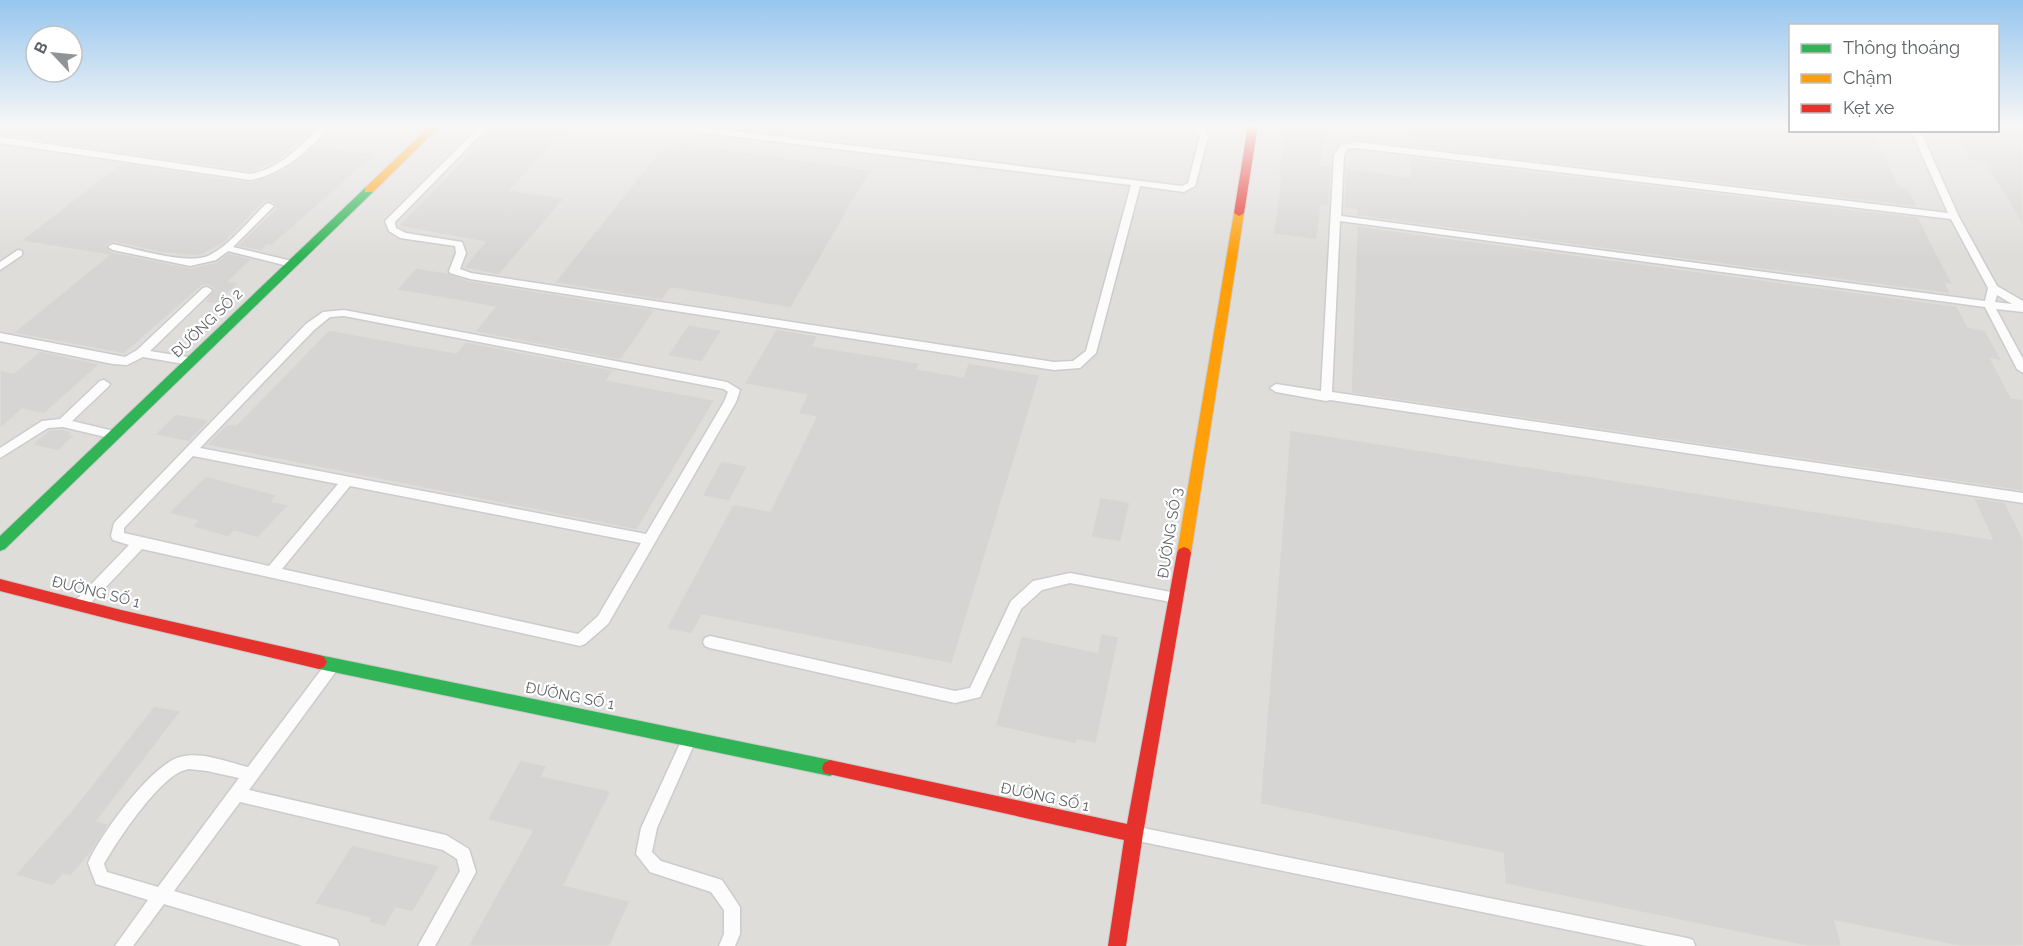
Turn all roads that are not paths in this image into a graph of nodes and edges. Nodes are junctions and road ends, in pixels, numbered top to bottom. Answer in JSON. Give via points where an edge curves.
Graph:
{"nodes":[{"id":1,"x":197,"y":169,"type":"edge"},
{"id":2,"x":277,"y":169,"type":"edge"},
{"id":3,"x":390,"y":169,"type":"edge"},
{"id":4,"x":442,"y":169,"type":"edge"},
{"id":5,"x":1012,"y":169,"type":"edge"},
{"id":6,"x":1196,"y":169,"type":"edge"},
{"id":7,"x":1245,"y":169,"type":"edge"},
{"id":8,"x":1338,"y":169,"type":"edge"},
{"id":9,"x":1560,"y":169,"type":"edge"},
{"id":10,"x":1933,"y":169,"type":"edge"},
{"id":11,"x":1136,"y":185,"type":"junction"},
{"id":12,"x":269,"y":206,"type":"dead end"},
{"id":13,"x":1954,"y":216,"type":"junction"},
{"id":14,"x":1336,"y":218,"type":"junction"},
{"id":15,"x":113,"y":247,"type":"dead end"},
{"id":16,"x":226,"y":248,"type":"junction"},
{"id":17,"x":18,"y":254,"type":"dead end"},
{"id":18,"x":292,"y":264,"type":"junction"},
{"id":19,"x":0,"y":267,"type":"edge"},
{"id":20,"x":1993,"y":288,"type":"junction"},
{"id":21,"x":207,"y":290,"type":"dead end"},
{"id":22,"x":1989,"y":305,"type":"junction"},
{"id":23,"x":2023,"y":307,"type":"edge"},
{"id":24,"x":0,"y":337,"type":"edge"},
{"id":25,"x":141,"y":353,"type":"junction"},
{"id":26,"x":191,"y":362,"type":"junction"},
{"id":27,"x":2023,"y":369,"type":"edge"},
{"id":28,"x":104,"y":384,"type":"dead end"},
{"id":29,"x":1276,"y":388,"type":"dead end"},
{"id":30,"x":1326,"y":397,"type":"junction"},
{"id":31,"x":63,"y":423,"type":"junction"},
{"id":32,"x":116,"y":435,"type":"junction"},
{"id":33,"x":192,"y":451,"type":"junction"},
{"id":34,"x":0,"y":454,"type":"edge"},
{"id":35,"x":347,"y":482,"type":"junction"},
{"id":36,"x":2023,"y":498,"type":"edge"},
{"id":37,"x":650,"y":540,"type":"junction"},
{"id":38,"x":139,"y":543,"type":"junction"},
{"id":39,"x":0,"y":545,"type":"edge"},
{"id":40,"x":272,"y":572,"type":"junction"},
{"id":41,"x":0,"y":585,"type":"edge"},
{"id":42,"x":1177,"y":599,"type":"junction"},
{"id":43,"x":79,"y":606,"type":"junction"},
{"id":44,"x":710,"y":642,"type":"dead end"},
{"id":45,"x":333,"y":665,"type":"junction"},
{"id":46,"x":690,"y":737,"type":"junction"},
{"id":47,"x":250,"y":774,"type":"junction"},
{"id":48,"x":236,"y":794,"type":"junction"},
{"id":49,"x":1134,"y":834,"type":"junction"},
{"id":50,"x":161,"y":896,"type":"junction"},
{"id":51,"x":123,"y":946,"type":"edge"},
{"id":52,"x":331,"y":946,"type":"edge"},
{"id":53,"x":426,"y":946,"type":"edge"},
{"id":54,"x":727,"y":946,"type":"edge"},
{"id":55,"x":1117,"y":946,"type":"edge"},
{"id":56,"x":1688,"y":946,"type":"edge"}],
"edges":[{"from":1,"to":2,"type":"lane","via":[[250,177]]},
{"from":3,"to":18,"type":"street","name":"ĐƯỜNG SỐ 2"},
{"from":4,"to":11,"type":"lane","via":[[390,221],[392,229],[403,236],[459,244],[461,253],[454,271],[1054,366],[1076,365],[1091,352]]},
{"from":5,"to":11,"type":"lane"},
{"from":6,"to":11,"type":"lane","via":[[1192,184],[1184,189]]},
{"from":7,"to":42,"type":"street","name":"ĐƯỜNG SỐ 3"},
{"from":8,"to":14,"type":"lane"},
{"from":9,"to":13,"type":"lane"},
{"from":10,"to":13,"type":"lane"},
{"from":12,"to":16,"type":"lane"},
{"from":13,"to":20,"type":"lane"},
{"from":14,"to":22,"type":"lane"},
{"from":14,"to":30,"type":"lane"},
{"from":15,"to":16,"type":"lane","via":[[190,263],[212,258]]},
{"from":16,"to":18,"type":"lane"},
{"from":17,"to":19,"type":"lane"},
{"from":18,"to":26,"type":"street","name":"ĐƯỜNG SỐ 2"},
{"from":20,"to":22,"type":"lane"},
{"from":20,"to":23,"type":"lane"},
{"from":21,"to":25,"type":"lane"},
{"from":22,"to":23,"type":"lane"},
{"from":22,"to":27,"type":"lane"},
{"from":24,"to":25,"type":"lane","via":[[113,360],[127,361]]},
{"from":25,"to":26,"type":"lane"},
{"from":26,"to":32,"type":"street","name":"ĐƯỜNG SỐ 2"},
{"from":28,"to":31,"type":"lane"},
{"from":29,"to":30,"type":"lane"},
{"from":30,"to":36,"type":"lane"},
{"from":31,"to":32,"type":"lane"},
{"from":31,"to":34,"type":"lane","via":[[46,424]]},
{"from":32,"to":39,"type":"street","name":"ĐƯỜNG SỐ 2"},
{"from":33,"to":35,"type":"lane"},
{"from":33,"to":37,"type":"lane","via":[[327,314],[344,313],[727,386],[734,390],[730,402]]},
{"from":33,"to":38,"type":"lane","via":[[118,526],[117,536]]},
{"from":35,"to":37,"type":"lane"},
{"from":35,"to":40,"type":"lane"},
{"from":37,"to":40,"type":"lane","via":[[603,620],[580,640]]},
{"from":38,"to":40,"type":"lane"},
{"from":38,"to":43,"type":"lane"},
{"from":41,"to":43,"type":"street","name":"ĐƯỜNG SỐ 1"},
{"from":42,"to":44,"type":"lane","via":[[1070,578],[1038,585],[1016,605],[975,693],[955,697]]},
{"from":42,"to":49,"type":"street","name":"ĐƯỜNG SỐ 3"},
{"from":43,"to":45,"type":"street","name":"ĐƯỜNG SỐ 1"},
{"from":45,"to":46,"type":"street","name":"ĐƯỜNG SỐ 1"},
{"from":45,"to":47,"type":"lane"},
{"from":46,"to":49,"type":"street","name":"ĐƯỜNG SỐ 1"},
{"from":46,"to":54,"type":"lane","via":[[649,828],[644,854],[656,867],[716,886],[732,907],[732,934]]},
{"from":47,"to":48,"type":"lane"},
{"from":47,"to":50,"type":"lane","via":[[180,763],[164,772],[104,846],[96,863],[102,878]]},
{"from":48,"to":50,"type":"lane"},
{"from":48,"to":53,"type":"lane","via":[[446,843],[464,854],[468,872]]},
{"from":49,"to":55,"type":"street","name":"ĐƯỜNG SỐ 3"},
{"from":49,"to":56,"type":"lane"},
{"from":50,"to":51,"type":"lane"},
{"from":50,"to":52,"type":"lane"}]}
